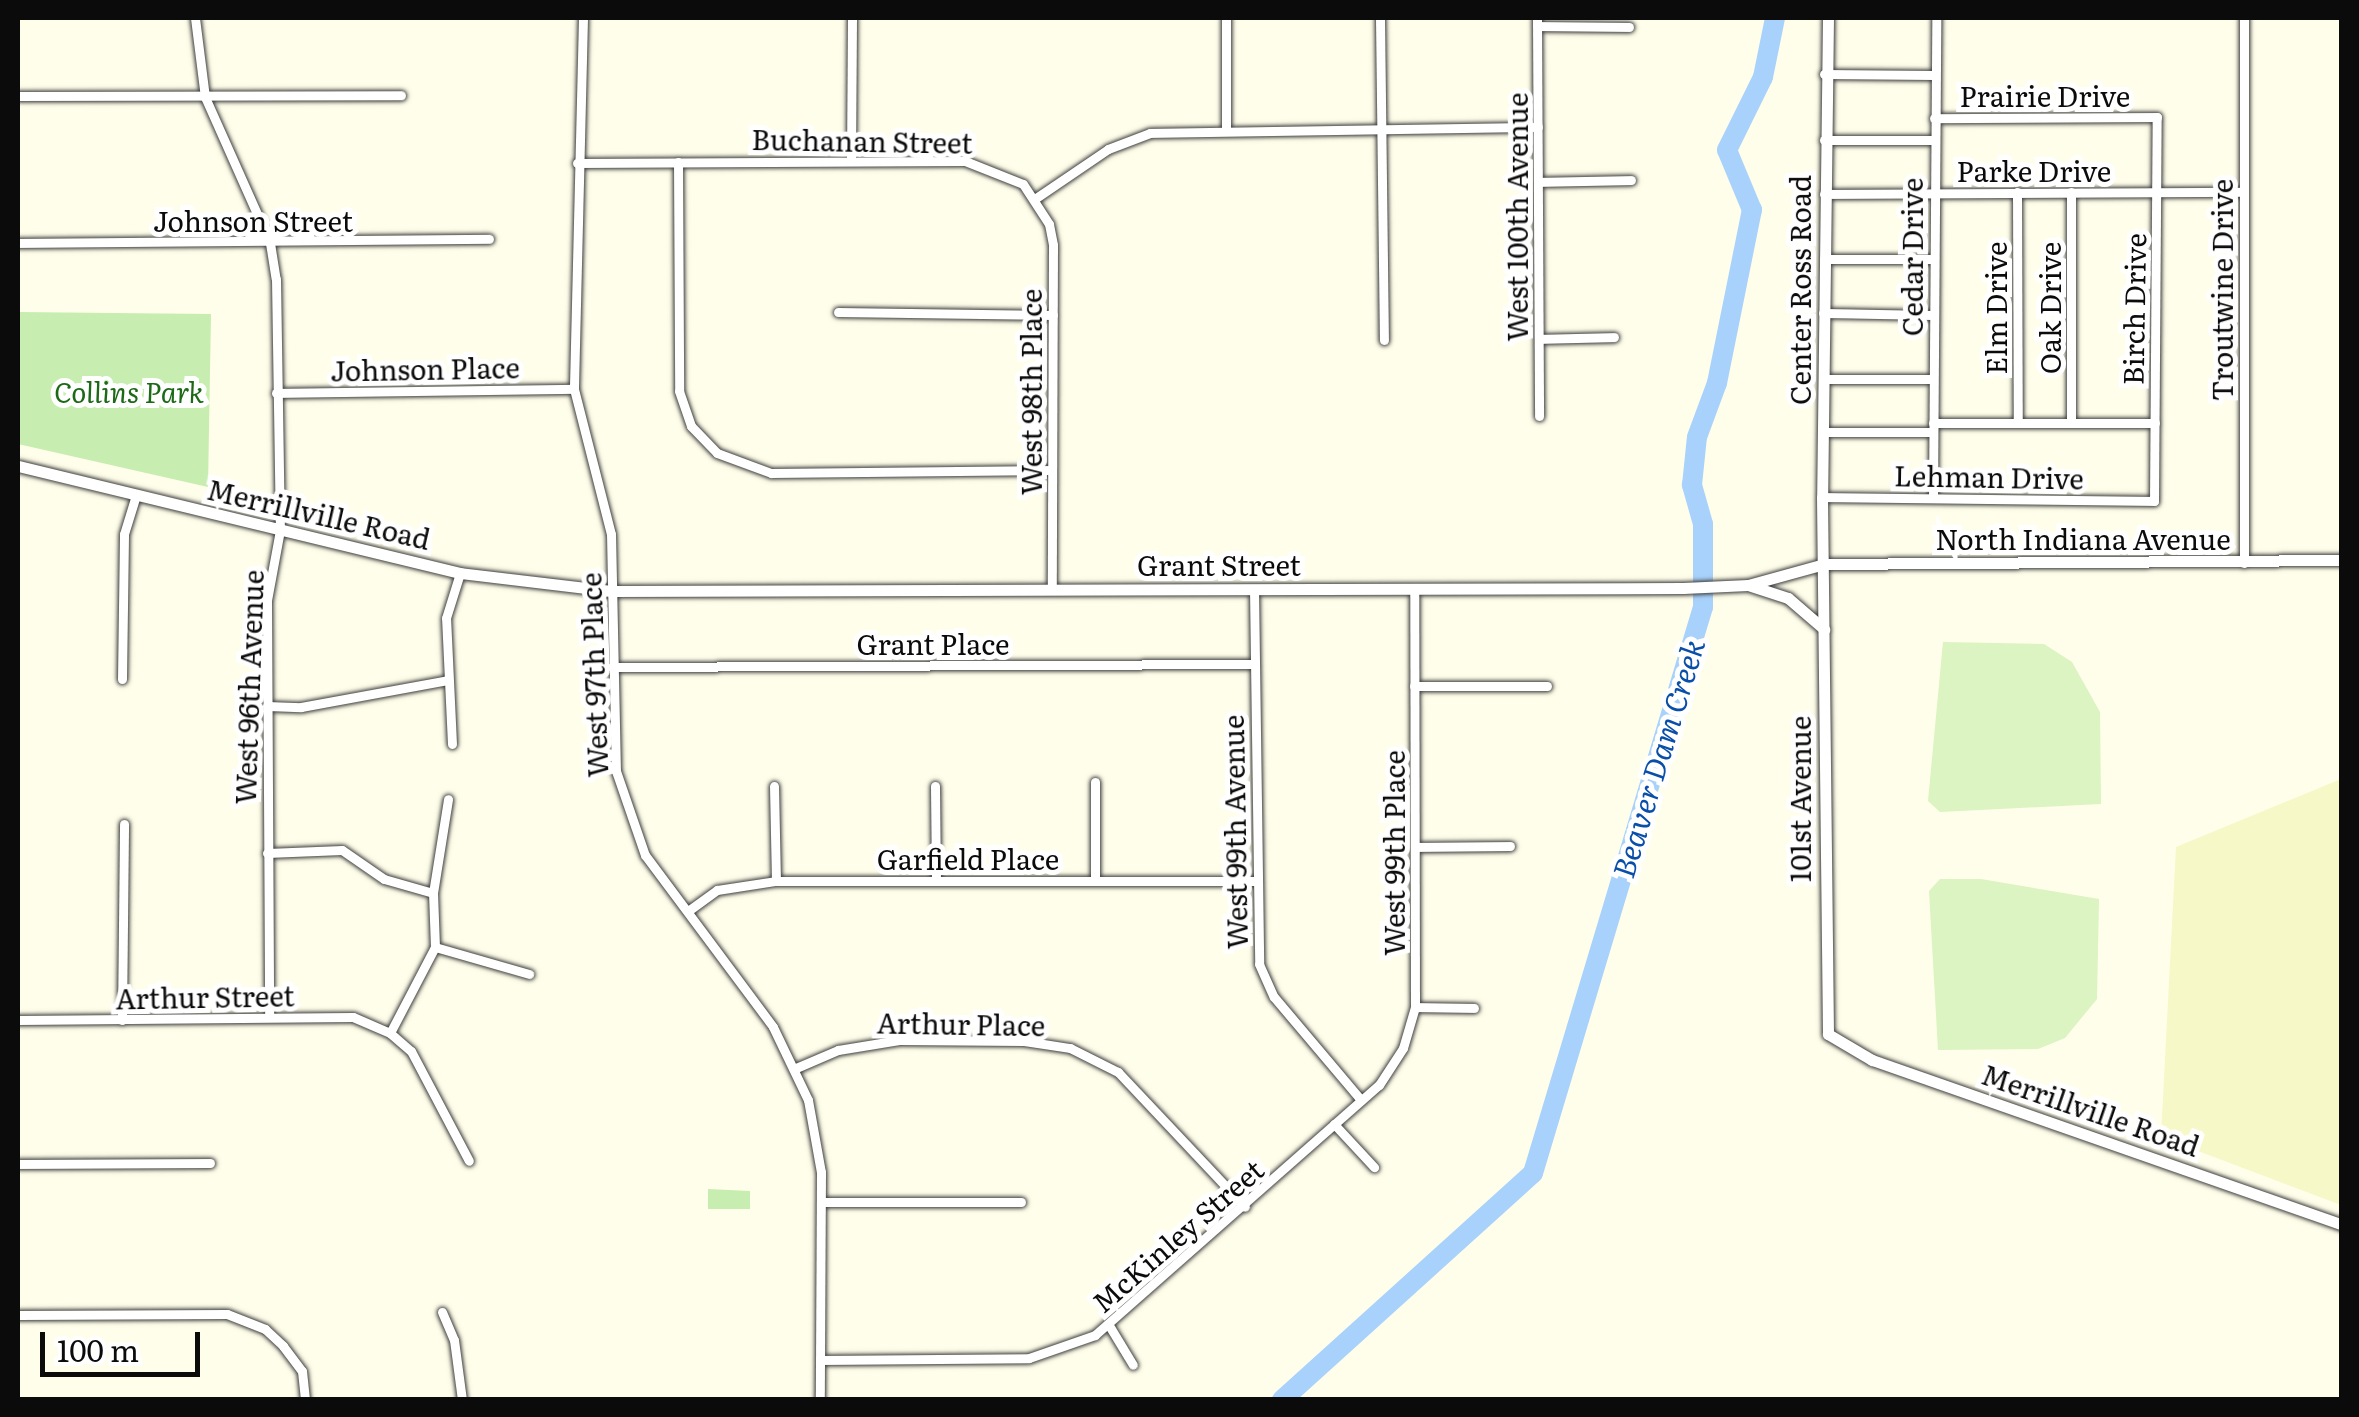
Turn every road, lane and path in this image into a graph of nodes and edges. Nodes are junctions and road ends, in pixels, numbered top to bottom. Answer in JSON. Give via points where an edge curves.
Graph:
{"nodes":[{"id":1,"x":194,"y":18,"type":"edge"},
{"id":2,"x":582,"y":18,"type":"edge"},
{"id":3,"x":852,"y":18,"type":"edge"},
{"id":4,"x":1226,"y":18,"type":"edge"},
{"id":5,"x":1380,"y":18,"type":"edge"},
{"id":6,"x":1828,"y":18,"type":"edge"},
{"id":7,"x":1936,"y":18,"type":"edge"},
{"id":8,"x":2244,"y":18,"type":"edge"},
{"id":9,"x":1537,"y":22,"type":"edge"},
{"id":10,"x":1628,"y":28,"type":"dead end"},
{"id":11,"x":1824,"y":74,"type":"junction"},
{"id":12,"x":1934,"y":75,"type":"junction"},
{"id":13,"x":401,"y":95,"type":"dead end"},
{"id":14,"x":18,"y":96,"type":"edge"},
{"id":15,"x":205,"y":97,"type":"junction"},
{"id":16,"x":2157,"y":117,"type":"joint"},
{"id":17,"x":1934,"y":118,"type":"junction"},
{"id":18,"x":1538,"y":127,"type":"junction"},
{"id":19,"x":1381,"y":128,"type":"junction"},
{"id":20,"x":1226,"y":130,"type":"junction"},
{"id":21,"x":1824,"y":140,"type":"junction"},
{"id":22,"x":1934,"y":140,"type":"junction"},
{"id":23,"x":851,"y":161,"type":"junction"},
{"id":24,"x":678,"y":162,"type":"junction"},
{"id":25,"x":576,"y":163,"type":"junction"},
{"id":26,"x":1631,"y":180,"type":"dead end"},
{"id":27,"x":1538,"y":182,"type":"junction"},
{"id":28,"x":2017,"y":192,"type":"junction"},
{"id":29,"x":2072,"y":192,"type":"junction"},
{"id":30,"x":2157,"y":192,"type":"junction"},
{"id":31,"x":2244,"y":192,"type":"junction"},
{"id":32,"x":1933,"y":193,"type":"junction"},
{"id":33,"x":1824,"y":194,"type":"junction"},
{"id":34,"x":1036,"y":198,"type":"junction"},
{"id":35,"x":489,"y":239,"type":"dead end"},
{"id":36,"x":18,"y":243,"type":"edge"},
{"id":37,"x":270,"y":243,"type":"junction"},
{"id":38,"x":1824,"y":259,"type":"junction"},
{"id":39,"x":1932,"y":259,"type":"junction"},
{"id":40,"x":838,"y":312,"type":"dead end"},
{"id":41,"x":1823,"y":314,"type":"junction"},
{"id":42,"x":1053,"y":315,"type":"junction"},
{"id":43,"x":1932,"y":315,"type":"junction"},
{"id":44,"x":1614,"y":337,"type":"dead end"},
{"id":45,"x":1539,"y":339,"type":"junction"},
{"id":46,"x":1384,"y":340,"type":"dead end"},
{"id":47,"x":1823,"y":379,"type":"junction"},
{"id":48,"x":1932,"y":379,"type":"junction"},
{"id":49,"x":574,"y":389,"type":"junction"},
{"id":50,"x":276,"y":392,"type":"junction"},
{"id":51,"x":1540,"y":416,"type":"dead end"},
{"id":52,"x":2070,"y":423,"type":"junction"},
{"id":53,"x":2155,"y":423,"type":"junction"},
{"id":54,"x":2018,"y":424,"type":"junction"},
{"id":55,"x":1933,"y":427,"type":"junction"},
{"id":56,"x":1823,"y":432,"type":"junction"},
{"id":57,"x":18,"y":466,"type":"edge"},
{"id":58,"x":1052,"y":470,"type":"junction"},
{"id":59,"x":136,"y":495,"type":"junction"},
{"id":60,"x":1822,"y":497,"type":"junction"},
{"id":61,"x":1933,"y":498,"type":"junction"},
{"id":62,"x":2154,"y":501,"type":"joint"},
{"id":63,"x":280,"y":530,"type":"junction"},
{"id":64,"x":2342,"y":560,"type":"edge"},
{"id":65,"x":2244,"y":563,"type":"junction"},
{"id":66,"x":1824,"y":564,"type":"junction"},
{"id":67,"x":460,"y":573,"type":"junction"},
{"id":68,"x":1748,"y":585,"type":"junction"},
{"id":69,"x":1254,"y":588,"type":"junction"},
{"id":70,"x":1414,"y":588,"type":"junction"},
{"id":71,"x":1052,"y":590,"type":"junction"},
{"id":72,"x":612,"y":591,"type":"junction"},
{"id":73,"x":1824,"y":629,"type":"junction"},
{"id":74,"x":1254,"y":664,"type":"junction"},
{"id":75,"x":612,"y":667,"type":"junction"},
{"id":76,"x":122,"y":679,"type":"dead end"},
{"id":77,"x":448,"y":680,"type":"junction"},
{"id":78,"x":1414,"y":686,"type":"junction"},
{"id":79,"x":1547,"y":686,"type":"dead end"},
{"id":80,"x":267,"y":706,"type":"junction"},
{"id":81,"x":452,"y":744,"type":"dead end"},
{"id":82,"x":1095,"y":782,"type":"dead end"},
{"id":83,"x":774,"y":786,"type":"dead end"},
{"id":84,"x":935,"y":786,"type":"dead end"},
{"id":85,"x":448,"y":799,"type":"dead end"},
{"id":86,"x":124,"y":824,"type":"dead end"},
{"id":87,"x":1510,"y":846,"type":"dead end"},
{"id":88,"x":1415,"y":847,"type":"junction"},
{"id":89,"x":267,"y":853,"type":"junction"},
{"id":90,"x":936,"y":880,"type":"junction"},
{"id":91,"x":1095,"y":880,"type":"junction"},
{"id":92,"x":776,"y":881,"type":"junction"},
{"id":93,"x":1256,"y":881,"type":"junction"},
{"id":94,"x":433,"y":893,"type":"junction"},
{"id":95,"x":688,"y":911,"type":"junction"},
{"id":96,"x":435,"y":947,"type":"junction"},
{"id":97,"x":529,"y":974,"type":"dead end"},
{"id":98,"x":1416,"y":1007,"type":"junction"},
{"id":99,"x":1474,"y":1008,"type":"dead end"},
{"id":100,"x":269,"y":1015,"type":"junction"},
{"id":101,"x":18,"y":1020,"type":"edge"},
{"id":102,"x":122,"y":1020,"type":"junction"},
{"id":103,"x":390,"y":1033,"type":"junction"},
{"id":104,"x":1828,"y":1034,"type":"joint"},
{"id":105,"x":796,"y":1068,"type":"junction"},
{"id":106,"x":1361,"y":1100,"type":"junction"},
{"id":107,"x":1334,"y":1124,"type":"junction"},
{"id":108,"x":469,"y":1160,"type":"dead end"},
{"id":109,"x":210,"y":1163,"type":"dead end"},
{"id":110,"x":18,"y":1164,"type":"edge"},
{"id":111,"x":1374,"y":1167,"type":"dead end"},
{"id":112,"x":821,"y":1202,"type":"junction"},
{"id":113,"x":1022,"y":1202,"type":"dead end"},
{"id":114,"x":1245,"y":1207,"type":"junction"},
{"id":115,"x":2342,"y":1226,"type":"edge"},
{"id":116,"x":442,"y":1312,"type":"dead end"},
{"id":117,"x":18,"y":1315,"type":"edge"},
{"id":118,"x":1110,"y":1327,"type":"junction"},
{"id":119,"x":820,"y":1360,"type":"junction"},
{"id":120,"x":1132,"y":1365,"type":"dead end"},
{"id":121,"x":305,"y":1400,"type":"edge"},
{"id":122,"x":462,"y":1400,"type":"edge"},
{"id":123,"x":820,"y":1400,"type":"edge"}],
"edges":[{"from":1,"to":15,"type":"street","name":"West 96th Avenue"},
{"from":2,"to":25,"type":"street","name":"West 97th Place"},
{"from":3,"to":23,"type":"street"},
{"from":4,"to":20,"type":"street"},
{"from":5,"to":19,"type":"street"},
{"from":6,"to":11,"type":"street","name":"Center Ross Road"},
{"from":7,"to":12,"type":"street","name":"Cedar Drive"},
{"from":8,"to":31,"type":"street","name":"Troutwine Drive"},
{"from":9,"to":10,"type":"street"},
{"from":9,"to":18,"type":"street","name":"West 100th Avenue"},
{"from":11,"to":12,"type":"street"},
{"from":11,"to":21,"type":"street","name":"Center Ross Road"},
{"from":12,"to":17,"type":"street","name":"Cedar Drive"},
{"from":13,"to":15,"type":"street"},
{"from":14,"to":15,"type":"street"},
{"from":15,"to":37,"type":"street","name":"West 96th Avenue"},
{"from":16,"to":17,"type":"street","name":"Prairie Drive"},
{"from":16,"to":30,"type":"street","name":"Birch Drive"},
{"from":17,"to":22,"type":"street","name":"Cedar Drive"},
{"from":18,"to":19,"type":"street"},
{"from":18,"to":27,"type":"street","name":"West 100th Avenue"},
{"from":19,"to":20,"type":"street"},
{"from":19,"to":46,"type":"street"},
{"from":20,"to":34,"type":"street","via":[[1150,133],[1108,149]]},
{"from":21,"to":22,"type":"street","name":"Prairie Drive"},
{"from":21,"to":33,"type":"street","name":"Center Ross Road"},
{"from":22,"to":32,"type":"street","name":"Cedar Drive"},
{"from":23,"to":24,"type":"street","name":"Buchanan Street"},
{"from":23,"to":34,"type":"street","name":"Buchanan Street","via":[[986,164]]},
{"from":24,"to":25,"type":"street","name":"Buchanan Street"},
{"from":24,"to":58,"type":"street","via":[[680,390],[691,426],[706,444],[730,462],[771,472]]},
{"from":25,"to":49,"type":"street","name":"West 97th Place"},
{"from":26,"to":27,"type":"street"},
{"from":27,"to":45,"type":"street","name":"West 100th Avenue"},
{"from":28,"to":29,"type":"street","name":"Parke Drive"},
{"from":28,"to":32,"type":"street","name":"Parke Drive"},
{"from":28,"to":54,"type":"street","name":"Elm Drive"},
{"from":29,"to":30,"type":"street","name":"Parke Drive"},
{"from":29,"to":52,"type":"street","name":"Oak Drive"},
{"from":30,"to":31,"type":"street","name":"Parke Drive"},
{"from":30,"to":53,"type":"street","name":"Birch Drive"},
{"from":31,"to":65,"type":"street","name":"Troutwine Drive"},
{"from":32,"to":33,"type":"street","name":"Parke Drive"},
{"from":32,"to":39,"type":"street","name":"Cedar Drive"},
{"from":33,"to":38,"type":"street","name":"Center Ross Road"},
{"from":34,"to":42,"type":"street","name":"West 98th Place","via":[[1053,245]]},
{"from":35,"to":37,"type":"street","name":"Johnson Street"},
{"from":36,"to":37,"type":"street","name":"Johnson Street"},
{"from":37,"to":50,"type":"street","name":"West 96th Avenue"},
{"from":38,"to":39,"type":"street"},
{"from":38,"to":41,"type":"street","name":"Center Ross Road"},
{"from":39,"to":43,"type":"street","name":"Cedar Drive"},
{"from":40,"to":42,"type":"street"},
{"from":41,"to":43,"type":"street"},
{"from":41,"to":47,"type":"street","name":"Center Ross Road"},
{"from":42,"to":58,"type":"street","name":"West 98th Place"},
{"from":43,"to":48,"type":"street","name":"Cedar Drive"},
{"from":44,"to":45,"type":"street"},
{"from":45,"to":51,"type":"street","name":"West 100th Avenue"},
{"from":47,"to":48,"type":"street"},
{"from":47,"to":56,"type":"street","name":"Center Ross Road"},
{"from":48,"to":55,"type":"street","name":"Cedar Drive"},
{"from":49,"to":50,"type":"street","name":"Johnson Place"},
{"from":49,"to":72,"type":"street","name":"West 97th Place","via":[[609,516]]},
{"from":50,"to":63,"type":"street","name":"West 96th Avenue"},
{"from":52,"to":53,"type":"street"},
{"from":52,"to":54,"type":"street"},
{"from":53,"to":62,"type":"street","name":"Birch Drive"},
{"from":54,"to":55,"type":"street"},
{"from":55,"to":56,"type":"street"},
{"from":55,"to":61,"type":"street","name":"Cedar Drive"},
{"from":56,"to":60,"type":"street","name":"Center Ross Road"},
{"from":57,"to":59,"type":"street","name":"Merrillville Road"},
{"from":58,"to":71,"type":"street","name":"West 98th Place"},
{"from":59,"to":63,"type":"street","name":"Merrillville Road"},
{"from":59,"to":76,"type":"street","via":[[124,534]]},
{"from":60,"to":61,"type":"street","name":"Lehman Drive"},
{"from":60,"to":66,"type":"street","name":"Center Ross Road"},
{"from":61,"to":62,"type":"street","name":"Lehman Drive"},
{"from":63,"to":67,"type":"street","name":"Merrillville Road"},
{"from":63,"to":80,"type":"street","name":"West 96th Avenue","via":[[267,600]]},
{"from":64,"to":65,"type":"street","name":"North Indiana Avenue"},
{"from":65,"to":66,"type":"street","name":"North Indiana Avenue"},
{"from":66,"to":68,"type":"street","name":"Grant Street"},
{"from":66,"to":73,"type":"street","name":"101st Avenue"},
{"from":67,"to":72,"type":"street","name":"Merrillville Road"},
{"from":67,"to":77,"type":"street","via":[[446,618]]},
{"from":68,"to":70,"type":"street","name":"Grant Street"},
{"from":68,"to":73,"type":"street","via":[[1788,598]]},
{"from":69,"to":70,"type":"street","name":"Grant Street"},
{"from":69,"to":71,"type":"street","name":"Grant Street"},
{"from":69,"to":74,"type":"street","name":"West 99th Avenue"},
{"from":70,"to":78,"type":"street","name":"West 99th Place"},
{"from":71,"to":72,"type":"street","name":"Grant Street"},
{"from":72,"to":75,"type":"street","name":"West 97th Place"},
{"from":73,"to":104,"type":"street","name":"101st Avenue"},
{"from":74,"to":75,"type":"street","name":"Grant Place"},
{"from":74,"to":93,"type":"street","name":"West 99th Avenue"},
{"from":75,"to":95,"type":"street","name":"West 97th Place","via":[[622,800],[645,854]]},
{"from":77,"to":80,"type":"street","via":[[301,707]]},
{"from":77,"to":81,"type":"street"},
{"from":78,"to":79,"type":"street"},
{"from":78,"to":88,"type":"street","name":"West 99th Place"},
{"from":80,"to":89,"type":"street","name":"West 96th Avenue"},
{"from":82,"to":91,"type":"street"},
{"from":83,"to":92,"type":"street"},
{"from":84,"to":90,"type":"street"},
{"from":85,"to":94,"type":"street"},
{"from":86,"to":102,"type":"street"},
{"from":87,"to":88,"type":"street"},
{"from":88,"to":98,"type":"street","name":"West 99th Place"},
{"from":89,"to":94,"type":"street","via":[[342,850],[384,879]]},
{"from":89,"to":100,"type":"street","name":"West 96th Avenue"},
{"from":90,"to":91,"type":"street","name":"Garfield Place"},
{"from":90,"to":92,"type":"street","name":"Garfield Place"},
{"from":91,"to":93,"type":"street","name":"Garfield Place"},
{"from":92,"to":95,"type":"street","name":"Garfield Place","via":[[717,890]]},
{"from":93,"to":106,"type":"street","name":"West 99th Avenue","via":[[1259,964],[1274,997]]},
{"from":94,"to":96,"type":"street"},
{"from":95,"to":105,"type":"street","name":"West 97th Place"},
{"from":96,"to":97,"type":"street"},
{"from":96,"to":103,"type":"street"},
{"from":98,"to":99,"type":"street"},
{"from":98,"to":106,"type":"street","name":"West 99th Place","via":[[1396,1062]]},
{"from":100,"to":102,"type":"street","name":"Arthur Street"},
{"from":100,"to":103,"type":"street","name":"Arthur Street","via":[[353,1017]]},
{"from":101,"to":102,"type":"street","name":"Arthur Street"},
{"from":103,"to":108,"type":"street","via":[[411,1051]]},
{"from":104,"to":115,"type":"street","name":"Merrillville Road","via":[[1872,1060]]},
{"from":105,"to":112,"type":"street","name":"West 97th Place","via":[[815,1130]]},
{"from":105,"to":114,"type":"street","name":"Arthur Place","via":[[838,1050],[899,1040],[1024,1040],[1070,1048],[1118,1072]]},
{"from":106,"to":107,"type":"street","name":"McKinley Street"},
{"from":107,"to":111,"type":"street"},
{"from":107,"to":114,"type":"street","name":"McKinley Street"},
{"from":109,"to":110,"type":"street"},
{"from":112,"to":113,"type":"street"},
{"from":112,"to":119,"type":"street","name":"West 97th Place"},
{"from":114,"to":118,"type":"street","name":"McKinley Street"},
{"from":116,"to":122,"type":"street","via":[[454,1340]]},
{"from":117,"to":121,"type":"street","via":[[227,1314],[265,1329],[284,1346],[302,1372]]},
{"from":118,"to":119,"type":"street","name":"McKinley Street","via":[[1029,1358]]},
{"from":118,"to":120,"type":"street"},
{"from":119,"to":123,"type":"street","name":"West 97th Place"}]}
